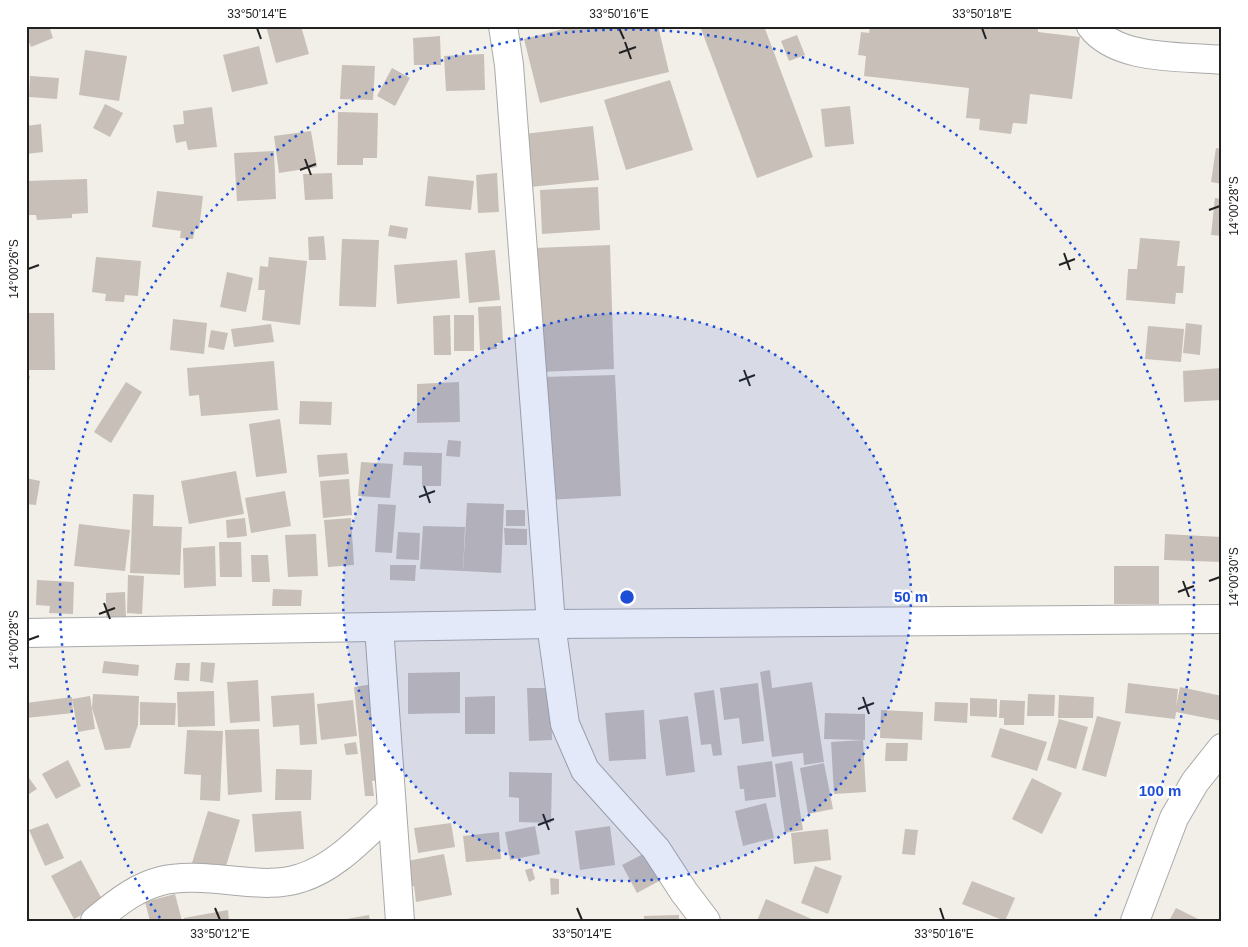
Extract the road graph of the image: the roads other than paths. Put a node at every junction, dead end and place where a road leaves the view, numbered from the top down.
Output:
1 (503, 26) edge
2 (1091, 26) edge
3 (1222, 60) edge
4 (1222, 619) edge
5 (551, 624) junction
6 (379, 627) junction
7 (26, 633) edge
8 (1222, 748) edge
9 (392, 810) junction
10 (94, 921) edge
11 (400, 921) edge
12 (706, 921) edge
13 (1135, 921) edge

1 - 5 street
2 - 3 street
4 - 5 street
5 - 6 street
5 - 12 street
6 - 7 street
6 - 9 street
8 - 13 street
9 - 10 street
9 - 11 street

